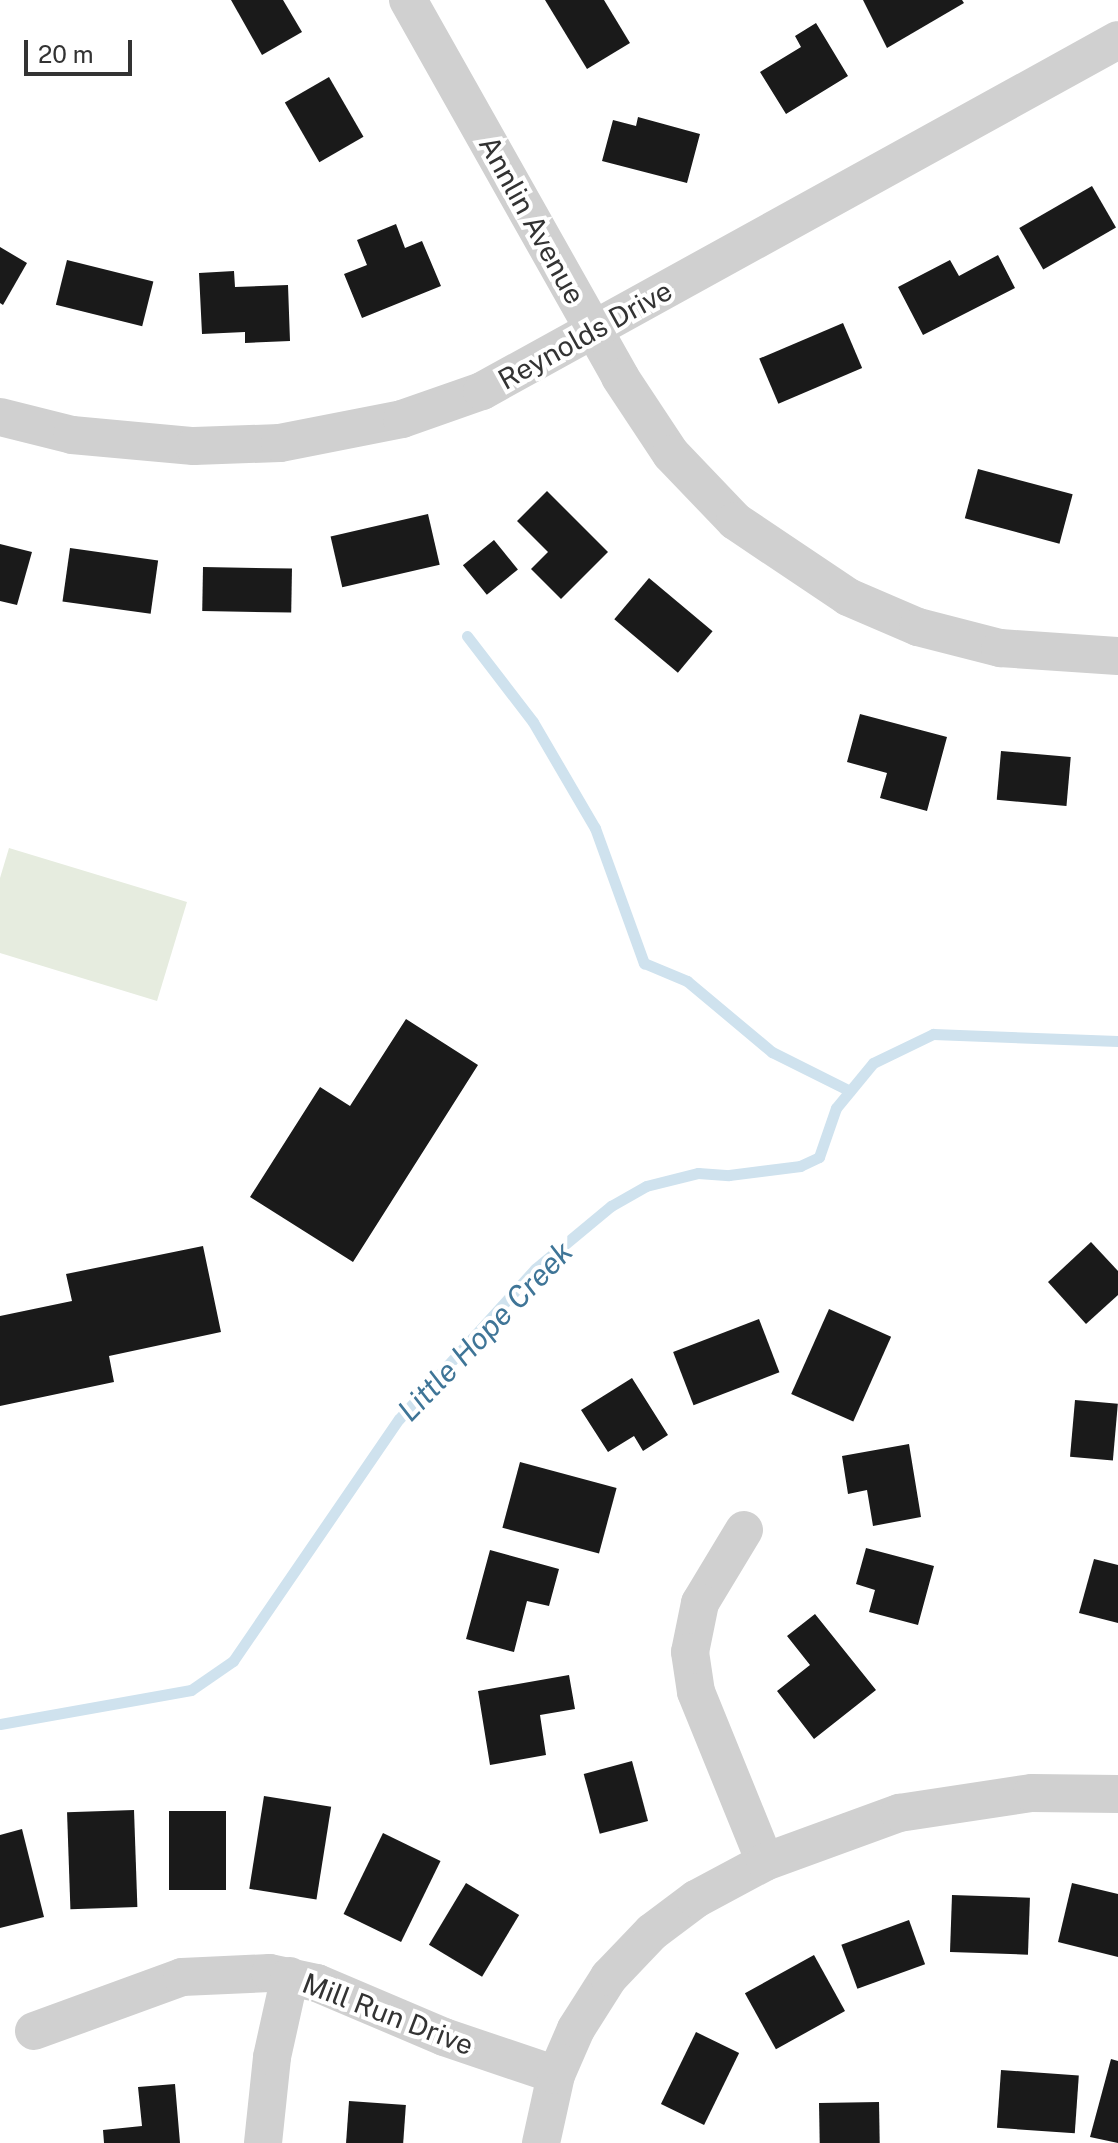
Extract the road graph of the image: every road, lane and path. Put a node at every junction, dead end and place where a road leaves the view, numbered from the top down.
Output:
1 (408, 0) edge
2 (1118, 40) edge
3 (594, 330) junction
4 (0, 417) edge
5 (1118, 656) edge
6 (744, 1530) dead end
7 (1118, 1794) edge
8 (765, 1862) junction
9 (290, 1976) junction
10 (34, 2031) dead end
11 (556, 2075) junction
12 (263, 2143) edge
13 (541, 2143) edge

1 - 3 street, Annlin Avenue
2 - 3 street, Reynolds Drive
3 - 4 street, Reynolds Drive
3 - 5 street, Annlin Avenue
6 - 8 street
7 - 8 street
8 - 11 street
9 - 10 street, Mill Run Drive
9 - 11 street, Mill Run Drive
9 - 12 street
11 - 13 street

